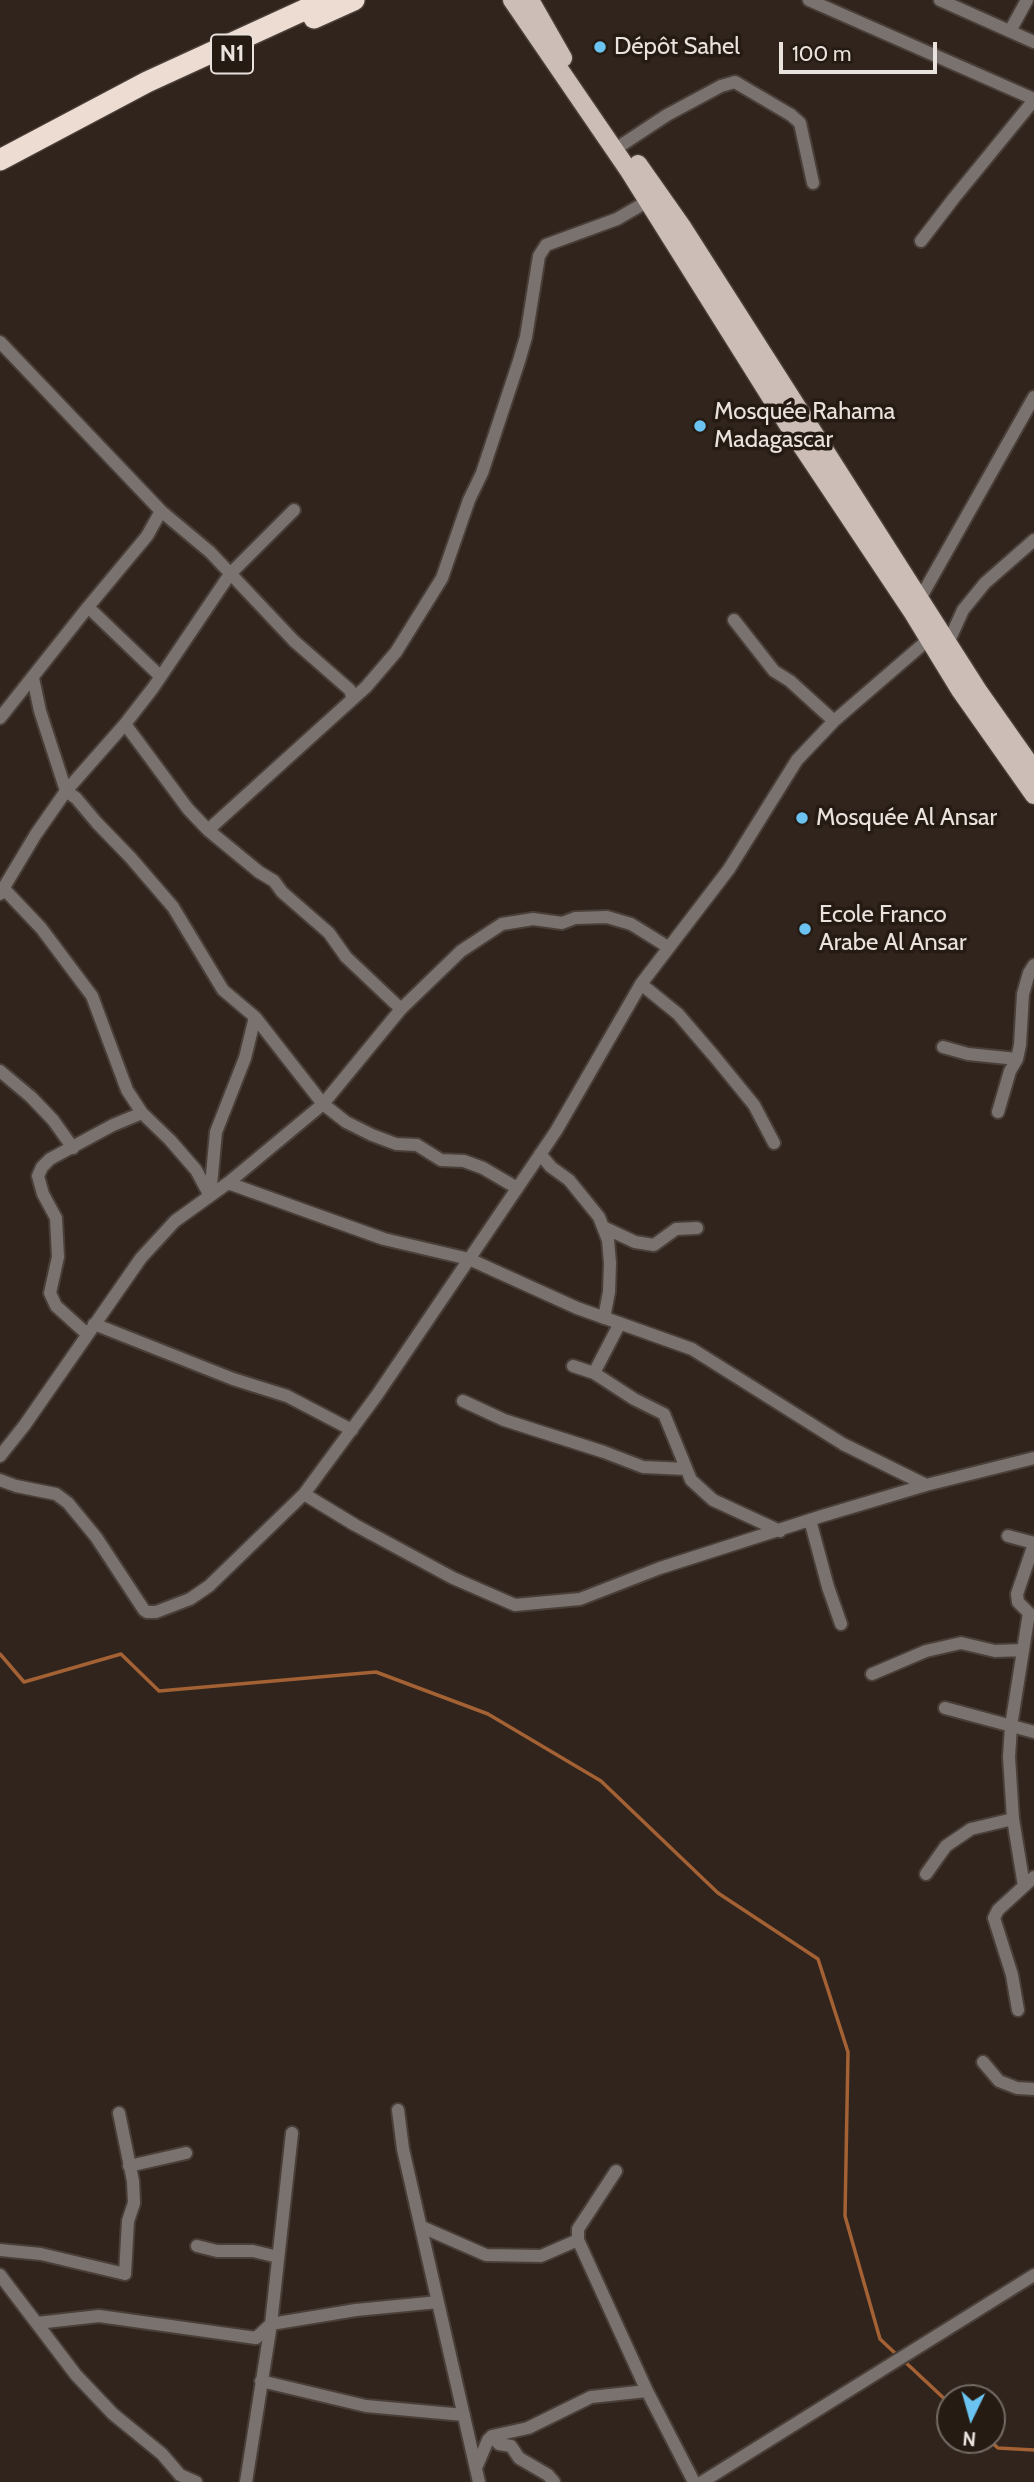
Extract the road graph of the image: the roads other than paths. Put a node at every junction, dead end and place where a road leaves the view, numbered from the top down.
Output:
1 (326, 0) edge
2 (354, 0) edge
3 (512, 0) edge
4 (530, 0) edge
5 (809, 0) edge
6 (940, 0) edge
7 (1027, 0) edge
8 (1010, 31) junction
9 (1034, 42) edge
10 (1034, 100) edge
11 (108, 102) junction
12 (623, 144) junction
13 (0, 160) edge
14 (813, 183) dead end
15 (648, 201) junction
16 (921, 241) dead end
17 (0, 342) edge
18 (1034, 397) edge
19 (294, 510) dead end
20 (161, 511) junction
21 (1034, 540) edge
22 (230, 574) junction
23 (917, 605) junction
24 (88, 607) junction
25 (734, 620) dead end
26 (929, 639) junction
27 (948, 643) junction
28 (160, 676) junction
29 (33, 678) junction
30 (353, 699) junction
31 (0, 718) edge
32 (834, 721) junction
33 (125, 724) junction
34 (1034, 770) edge
35 (66, 791) junction
36 (1034, 795) edge
37 (208, 830) junction
38 (2, 891) edge
39 (668, 947) junction
40 (1034, 965) edge
41 (641, 984) junction
42 (401, 1009) junction
43 (255, 1017) junction
44 (943, 1047) dead end
45 (1017, 1059) junction
46 (0, 1071) edge
47 (323, 1104) junction
48 (998, 1112) dead end
49 (142, 1113) junction
50 (774, 1143) dead end
51 (73, 1148) junction
52 (540, 1154) junction
53 (228, 1183) junction
54 (517, 1188) junction
55 (210, 1196) junction
56 (603, 1227) junction
57 (697, 1228) dead end
58 (470, 1259) junction
59 (604, 1318) junction
60 (620, 1323) junction
61 (91, 1329) junction
62 (573, 1366) dead end
63 (594, 1373) junction
64 (463, 1401) dead end
65 (352, 1430) junction
66 (0, 1456) edge
67 (1034, 1458) edge
68 (687, 1469) junction
69 (0, 1480) edge
70 (926, 1485) junction
71 (304, 1494) junction
72 (810, 1520) junction
73 (780, 1531) junction
74 (1008, 1536) dead end
75 (1034, 1543) edge
76 (841, 1624) dead end
77 (1023, 1650) junction
78 (872, 1674) dead end
79 (946, 1708) dead end
80 (1011, 1726) junction
81 (1034, 1732) edge
82 (1013, 1819) junction
83 (926, 1874) dead end
84 (1029, 1882) edge
85 (1018, 2010) dead end
86 (983, 2062) dead end
87 (1034, 2089) edge
88 (398, 2110) dead end
89 (119, 2113) dead end
90 (292, 2133) dead end
91 (186, 2153) dead end
92 (129, 2166) junction
93 (616, 2171) dead end
94 (422, 2227) junction
95 (578, 2241) junction
96 (197, 2246) dead end
97 (0, 2249) edge
98 (278, 2256) junction
99 (0, 2275) edge
100 (1034, 2275) edge
101 (438, 2302) junction
102 (37, 2323) junction
103 (271, 2324) junction
104 (261, 2381) junction
105 (647, 2391) junction
106 (464, 2415) junction
107 (492, 2436) junction
108 (475, 2468) junction
109 (196, 2482) edge
110 (246, 2482) edge
111 (479, 2482) edge
112 (554, 2482) edge
113 (694, 2482) edge
114 (702, 2482) edge

1 - 11 highway, N1
2 - 11 highway, N1
3 - 15 main road
4 - 12 main road
5 - 10 street
6 - 8 street
7 - 8 street
8 - 9 street
10 - 16 street
11 - 13 highway, N1
12 - 14 street
12 - 23 main road
15 - 23 main road
15 - 30 street
17 - 20 street
18 - 23 street
19 - 22 street
20 - 22 street
20 - 24 street
21 - 27 street
22 - 28 street
22 - 30 street
23 - 26 main road
23 - 27 main road
24 - 28 street
24 - 29 street
25 - 32 street
26 - 32 street
26 - 36 main road
27 - 34 main road
28 - 33 street
29 - 31 street
29 - 35 street
30 - 37 street
32 - 39 street
33 - 35 street
33 - 37 street
35 - 38 street
35 - 43 street
37 - 42 street
38 - 49 street
39 - 41 street
39 - 42 street
40 - 45 street
41 - 50 street
41 - 52 street
42 - 47 street
43 - 47 street
43 - 55 street
44 - 45 street
45 - 48 street
46 - 51 street
47 - 53 street
47 - 54 street
49 - 51 street
49 - 55 street
51 - 61 street
52 - 54 street
52 - 56 street
53 - 55 street
53 - 58 street
54 - 58 street
55 - 61 street
56 - 57 street
56 - 59 street
58 - 59 street
58 - 65 street
59 - 60 street
60 - 63 street
60 - 70 street
61 - 65 street
61 - 66 street
62 - 63 street
63 - 68 street
64 - 68 street
65 - 71 street
67 - 70 street
68 - 73 street
69 - 71 street
70 - 72 street
71 - 73 street
72 - 73 street
72 - 76 street
74 - 75 street
75 - 77 street
77 - 78 street
77 - 80 street
79 - 80 street
80 - 81 street
80 - 82 street
82 - 83 street
82 - 84 street
84 - 85 street
86 - 87 street
88 - 94 street
89 - 92 street
90 - 98 street
91 - 92 street
92 - 97 street
93 - 95 street
94 - 95 street
94 - 101 street
95 - 105 street
96 - 98 street
98 - 103 street
99 - 102 street
100 - 114 street
101 - 103 street
101 - 106 street
102 - 103 street
102 - 109 street
103 - 104 street
104 - 106 street
104 - 110 street
105 - 107 street
105 - 113 street
106 - 108 street
107 - 108 street
107 - 112 street
108 - 111 street

